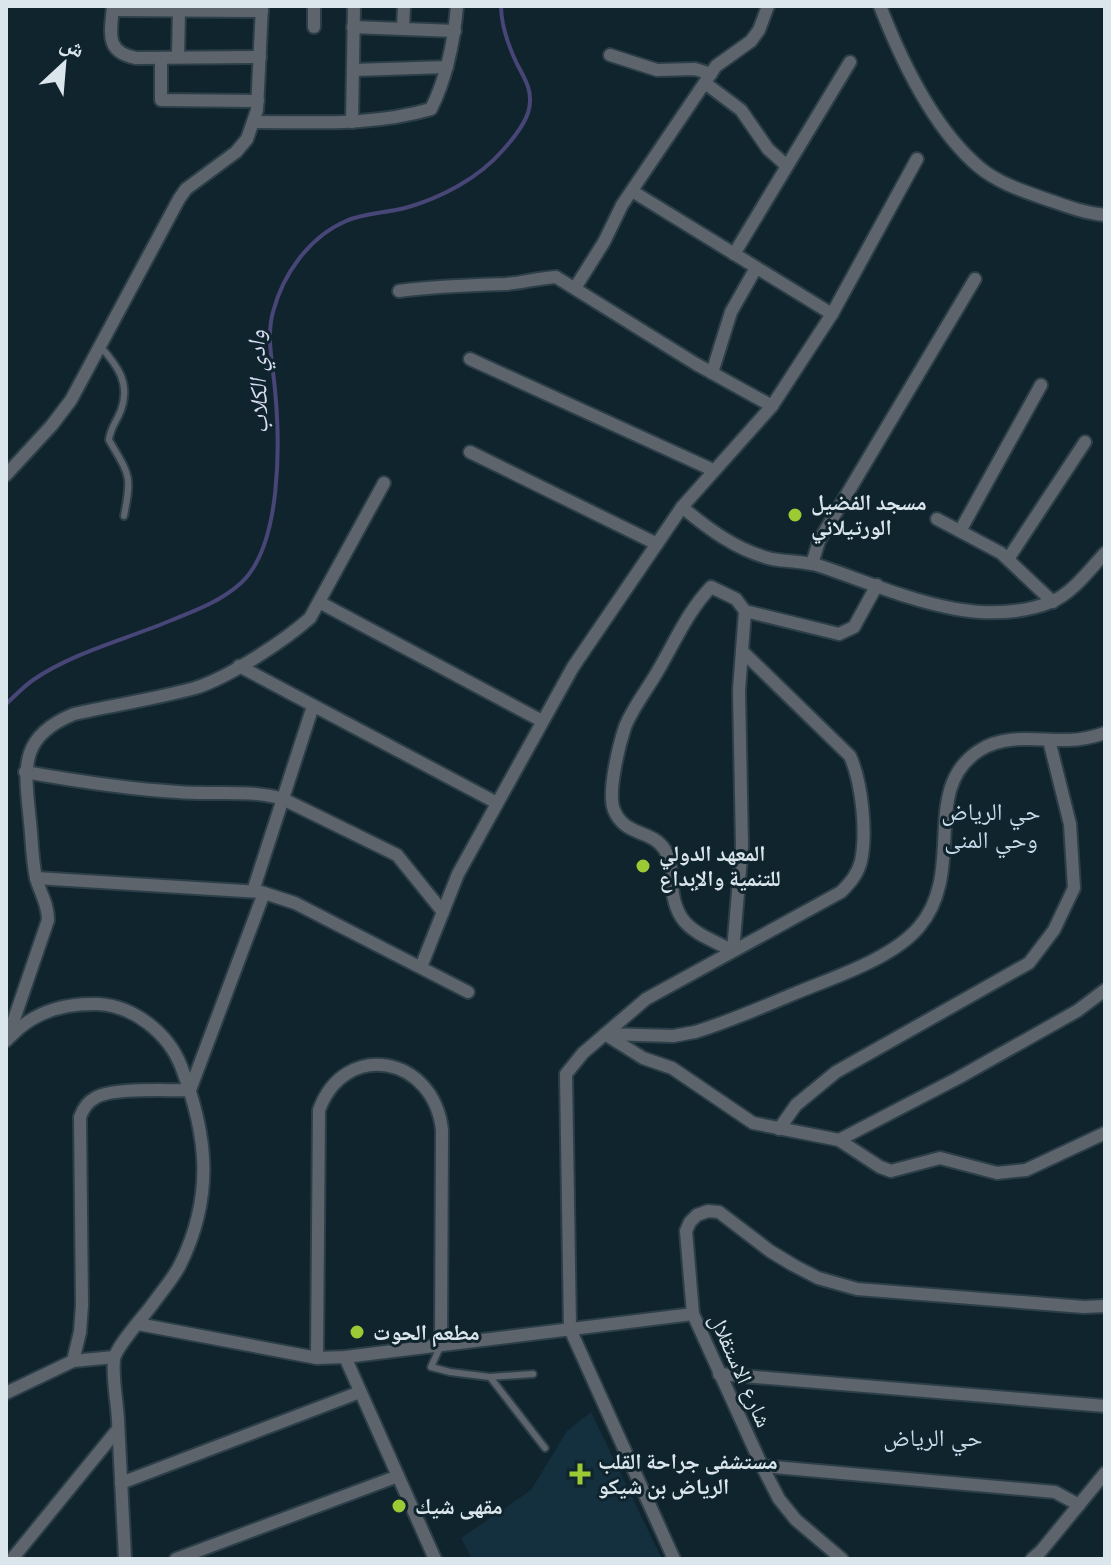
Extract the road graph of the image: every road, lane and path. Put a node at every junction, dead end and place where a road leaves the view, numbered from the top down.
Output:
1 (314, 6) edge
2 (354, 6) edge
3 (404, 6) edge
4 (457, 6) edge
5 (768, 6) edge
6 (880, 6) edge
7 (113, 8) edge
8 (262, 9) edge
9 (179, 10) junction
10 (314, 27) dead end
11 (353, 27) junction
12 (403, 27) junction
13 (455, 31) junction
14 (610, 55) dead end
15 (178, 57) junction
16 (260, 57) junction
17 (161, 58) junction
18 (850, 62) dead end
19 (447, 67) junction
20 (354, 70) junction
21 (708, 78) junction
22 (258, 101) junction
23 (255, 122) junction
24 (352, 122) junction
25 (917, 159) dead end
26 (787, 166) junction
27 (632, 191) junction
28 (1105, 215) edge
29 (734, 254) junction
30 (756, 268) junction
31 (975, 279) dead end
32 (575, 288) junction
33 (399, 291) dead end
34 (832, 314) junction
35 (100, 346) junction
36 (470, 359) dead end
37 (712, 373) junction
38 (1041, 385) dead end
39 (772, 406) junction
40 (1085, 442) dead end
41 (470, 452) dead end
42 (713, 470) junction
43 (6, 475) edge
44 (384, 483) dead end
45 (682, 507) junction
46 (124, 516) dead end
47 (937, 519) dead end
48 (960, 531) junction
49 (657, 544) junction
50 (1105, 553) edge
51 (1008, 559) junction
52 (812, 564) junction
53 (877, 585) junction
54 (319, 602) junction
55 (1053, 602) junction
56 (745, 611) junction
57 (744, 653) junction
58 (239, 666) junction
59 (313, 706) junction
60 (542, 721) junction
61 (1105, 733) edge
62 (1049, 740) junction
63 (25, 772) junction
64 (283, 799) junction
65 (497, 803) junction
66 (36, 878) junction
67 (258, 892) junction
68 (443, 912) junction
69 (733, 951) junction
70 (421, 967) junction
71 (1105, 990) edge
72 (468, 992) dead end
73 (605, 1034) junction
74 (7, 1041) edge
75 (190, 1090) junction
76 (779, 1129) junction
77 (1105, 1133) edge
78 (839, 1140) junction
79 (1105, 1306) edge
80 (693, 1314) junction
81 (138, 1324) junction
82 (570, 1329) junction
83 (441, 1345) junction
84 (114, 1357) junction
85 (345, 1357) junction
86 (317, 1358) junction
87 (73, 1361) junction
88 (533, 1374) dead end
89 (719, 1374) junction
90 (490, 1377) junction
91 (360, 1392) junction
92 (6, 1393) edge
93 (1105, 1406) edge
94 (118, 1429) junction
95 (545, 1448) dead end
96 (762, 1466) junction
97 (1105, 1473) edge
98 (398, 1476) junction
99 (121, 1483) junction
100 (1079, 1505) junction
101 (431, 1558) edge
102 (12, 1559) edge
103 (125, 1559) edge
104 (176, 1559) edge
105 (674, 1559) edge
106 (842, 1559) edge
107 (1032, 1559) edge

1 - 10 street
2 - 11 street
3 - 12 street
4 - 13 street
5 - 21 street
6 - 28 street
7 - 9 street
7 - 17 street
8 - 9 street
8 - 16 street
9 - 15 street
11 - 12 street
11 - 20 street
12 - 13 street
13 - 19 street
14 - 21 street
15 - 16 street
15 - 17 street
16 - 22 street
17 - 22 street
18 - 26 street
19 - 20 street
19 - 24 street
20 - 24 street
21 - 26 street
21 - 27 street
22 - 23 street
23 - 24 street
23 - 35 street
25 - 34 street
26 - 29 street
27 - 29 street
27 - 32 street
29 - 30 street
30 - 34 street
30 - 37 street
31 - 52 street
32 - 33 street
32 - 37 street
34 - 39 street
35 - 43 street
35 - 46 lane
36 - 42 street
37 - 39 street
38 - 48 street
39 - 42 street
40 - 51 street
41 - 49 street
42 - 45 street
44 - 54 street
45 - 49 street
45 - 52 street
47 - 48 street
48 - 51 street
49 - 60 street
50 - 55 street
51 - 55 street
52 - 53 street
53 - 55 street
53 - 56 street
54 - 58 street
54 - 60 street
56 - 57 street
56 - 69 street
57 - 69 street
57 - 69 street
58 - 59 street
58 - 63 street
59 - 64 street
59 - 65 street
60 - 65 street
61 - 62 street
62 - 73 street
62 - 76 street
63 - 64 street
63 - 66 street
64 - 67 street
64 - 68 street
65 - 68 street
66 - 67 street
66 - 74 street
67 - 70 street
67 - 75 street
68 - 70 street
69 - 73 street
70 - 72 street
71 - 78 street
73 - 76 street
73 - 82 street
74 - 75 street
75 - 81 street
75 - 87 street
76 - 78 street
77 - 78 street
79 - 80 street, شارع الاستقلال
80 - 82 street
80 - 89 street, شارع الاستقلال
81 - 84 street
81 - 86 street
82 - 83 street
82 - 105 street
83 - 85 street
83 - 86 street
83 - 90 lane
84 - 87 street
84 - 94 street
85 - 86 street
85 - 91 street
87 - 92 street
88 - 90 lane
89 - 93 street
89 - 96 street, شارع الاستقلال
90 - 95 lane
91 - 98 street
91 - 99 street
94 - 99 street
94 - 102 street
96 - 100 street
96 - 106 street, شارع الاستقلال
97 - 100 street
98 - 101 street
98 - 104 street
99 - 103 street
100 - 107 street

